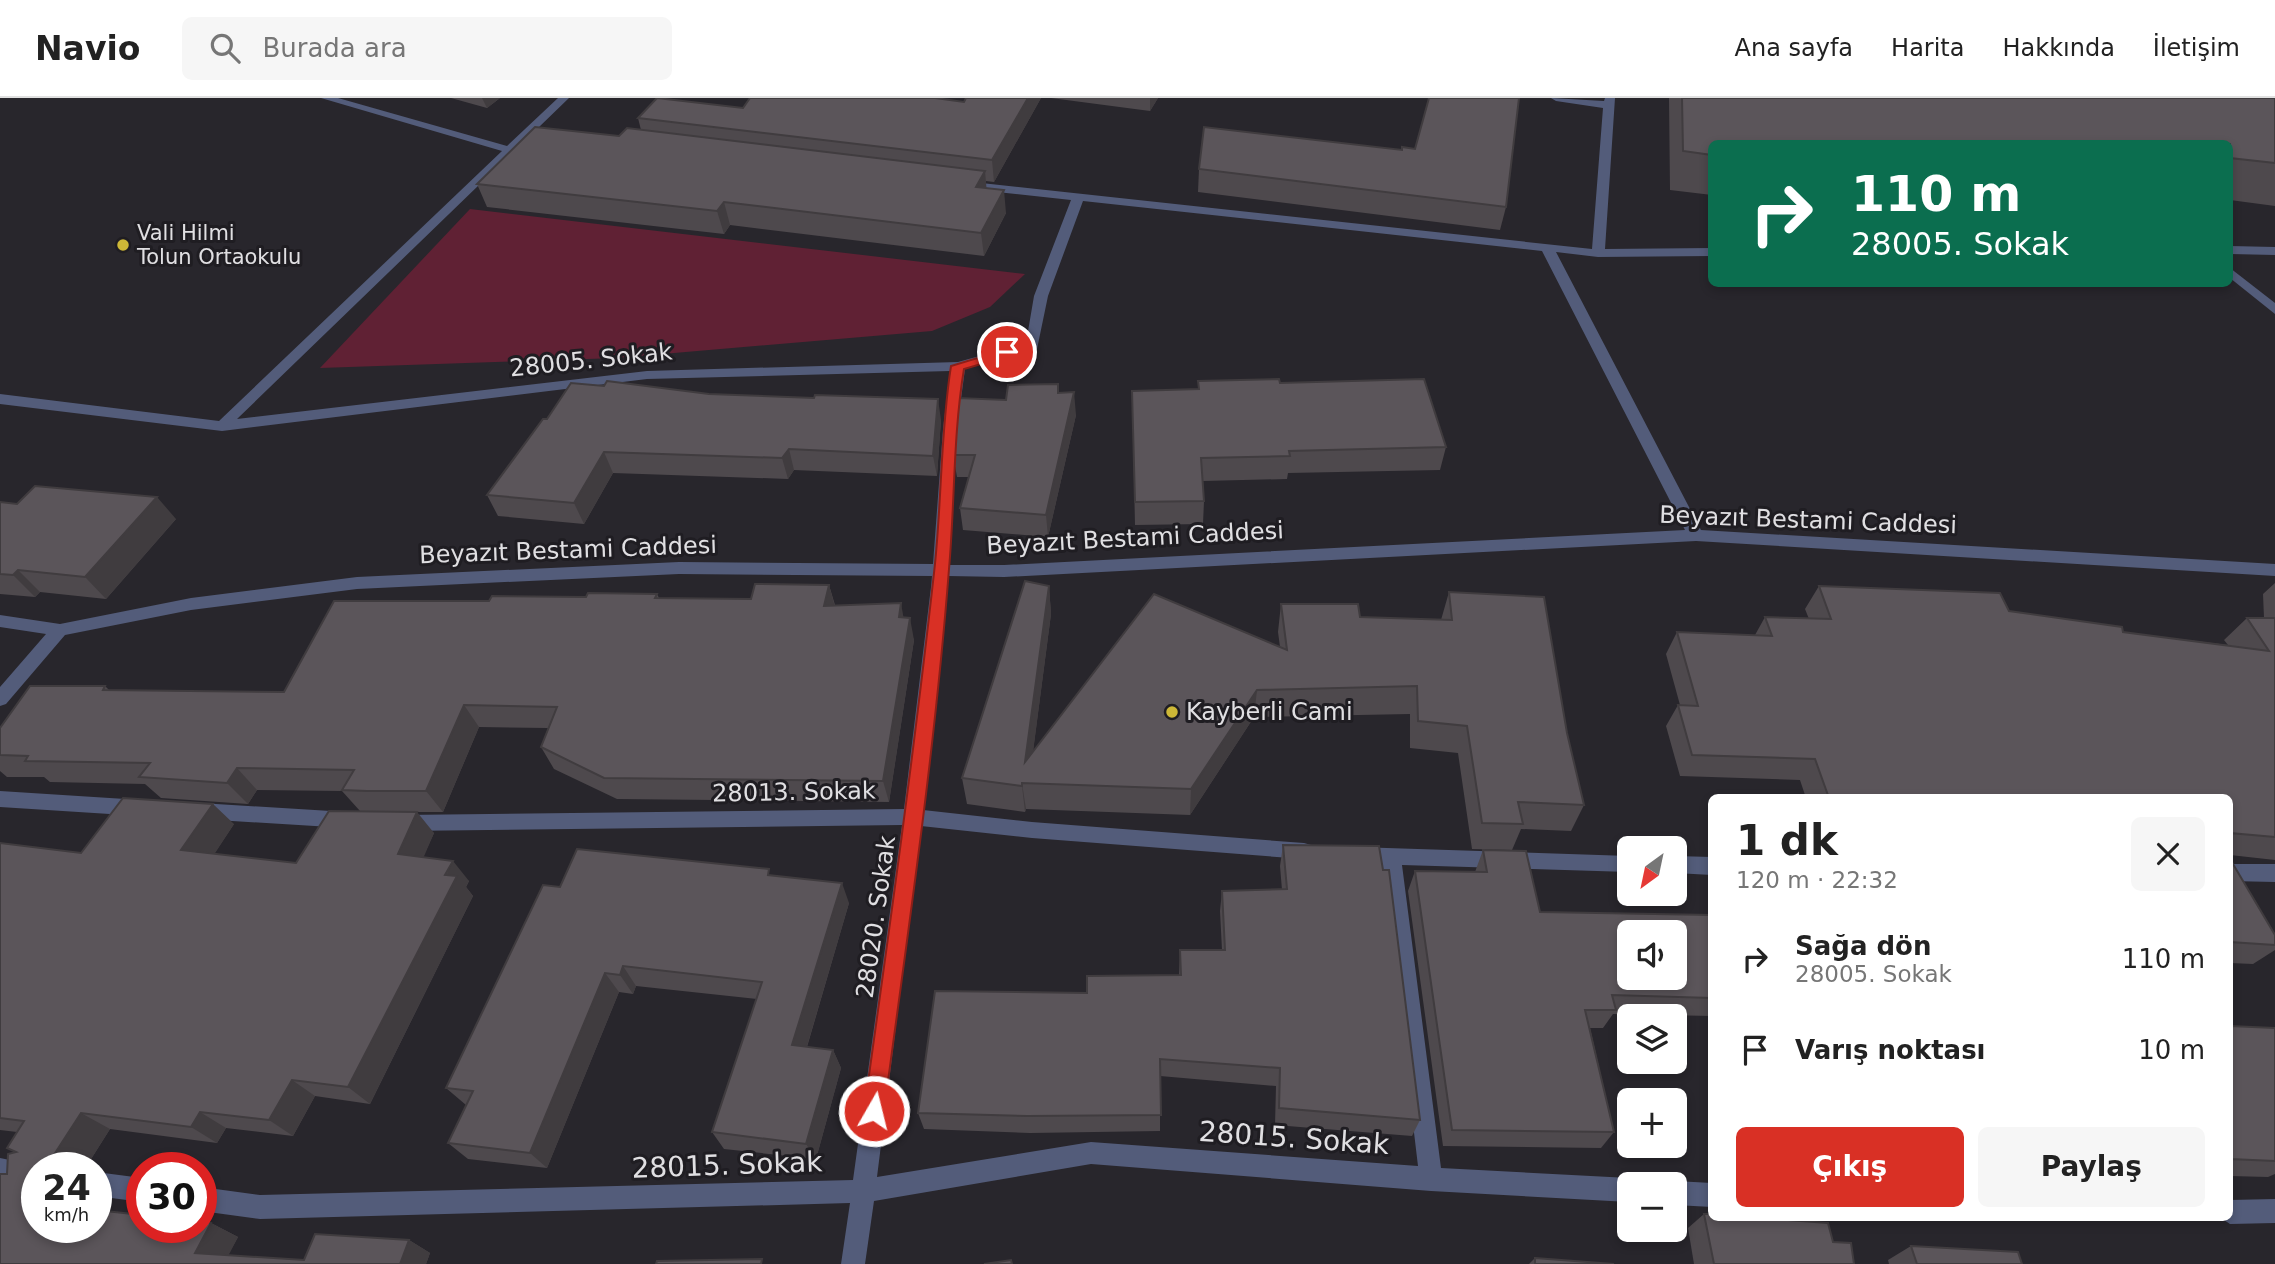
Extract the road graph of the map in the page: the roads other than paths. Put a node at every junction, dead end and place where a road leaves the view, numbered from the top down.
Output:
1 (326, 98) edge
2 (564, 98) edge
3 (1556, 98) edge
4 (1610, 101) edge
5 (509, 149) junction
6 (954, 184) edge
7 (1078, 199) junction
8 (1547, 248) junction
9 (2233, 250) edge
10 (2275, 251) edge
11 (1708, 252) edge
12 (1598, 253) junction
13 (2233, 275) edge
14 (2275, 310) edge
15 (958, 366) junction
16 (0, 399) edge
17 (222, 425) junction
18 (1696, 536) junction
19 (942, 569) junction
20 (2275, 570) edge
21 (0, 621) edge
22 (60, 630) junction
23 (0, 699) edge
24 (0, 799) edge
25 (914, 817) junction
26 (1391, 857) junction
27 (1617, 864) edge
28 (1687, 865) edge
29 (1708, 866) edge
30 (2233, 873) edge
31 (2275, 873) edge
32 (0, 1170) edge
33 (21, 1173) edge
34 (1431, 1179) junction
35 (1617, 1189) edge
36 (863, 1191) junction
37 (1687, 1193) edge
38 (1708, 1195) edge
39 (217, 1201) edge
40 (2275, 1211) edge
41 (2233, 1212) edge
42 (853, 1264) edge

1 - 5 street
2 - 5 street
3 - 4 street
4 - 12 street
5 - 17 street
6 - 7 street
7 - 8 street
7 - 15 street, 28005. Sokak
8 - 12 street
8 - 18 street
9 - 10 street
11 - 12 street
13 - 14 street
15 - 17 street, 28005. Sokak
15 - 19 street, 28020. Sokak
16 - 17 street, 28005. Sokak
18 - 19 street, Beyazıt Bestami Caddesi
18 - 20 street, Beyazıt Bestami Caddesi
19 - 22 street, Beyazıt Bestami Caddesi
19 - 25 street, 28020. Sokak
21 - 22 street, Beyazıt Bestami Caddesi
22 - 23 street
24 - 25 street, 28013. Sokak
25 - 26 street, 28013. Sokak
25 - 36 street, 28020. Sokak
26 - 27 street, 28013. Sokak
26 - 34 street
28 - 29 street
30 - 31 street
32 - 33 street
34 - 35 street, 28015. Sokak
34 - 36 street, 28015. Sokak
36 - 39 street, 28015. Sokak
36 - 42 street, 28020. Sokak
37 - 38 street
40 - 41 street

